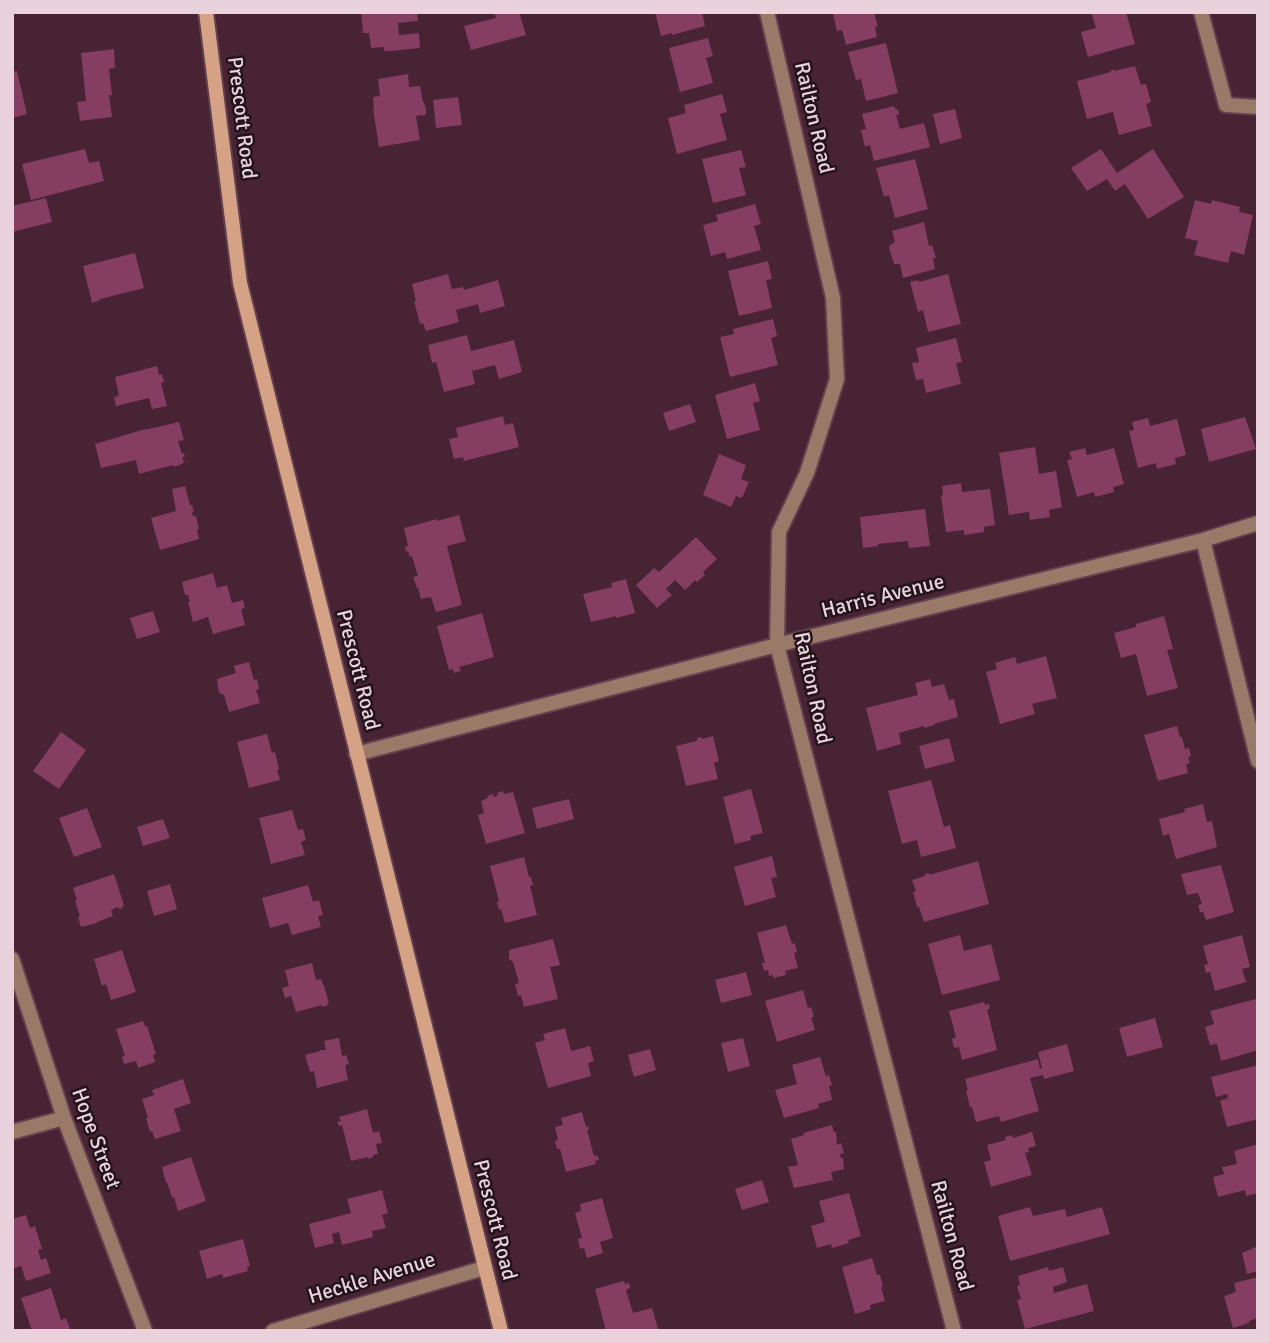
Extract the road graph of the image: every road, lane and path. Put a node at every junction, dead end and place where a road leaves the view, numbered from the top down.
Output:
1 (206, 12) edge
2 (767, 12) edge
3 (1200, 12) edge
4 (1258, 107) edge
5 (1258, 523) edge
6 (1203, 540) junction
7 (777, 645) junction
8 (356, 754) junction
9 (1258, 761) edge
10 (12, 959) edge
11 (64, 1118) junction
12 (12, 1132) edge
13 (484, 1268) junction
14 (145, 1331) edge
15 (273, 1331) edge
16 (501, 1331) edge
17 (954, 1331) edge

1 - 8 main road, Prescott Road
2 - 7 street, Railton Road
3 - 4 street
5 - 6 street, Harris Avenue
6 - 7 street, Harris Avenue
6 - 9 street
7 - 8 street, Harris Avenue
7 - 17 street, Railton Road
8 - 13 main road, Prescott Road
10 - 11 street, Hope Street
11 - 12 street
11 - 14 street, Hope Street
13 - 15 street, Heckle Avenue
13 - 16 main road, Prescott Road

